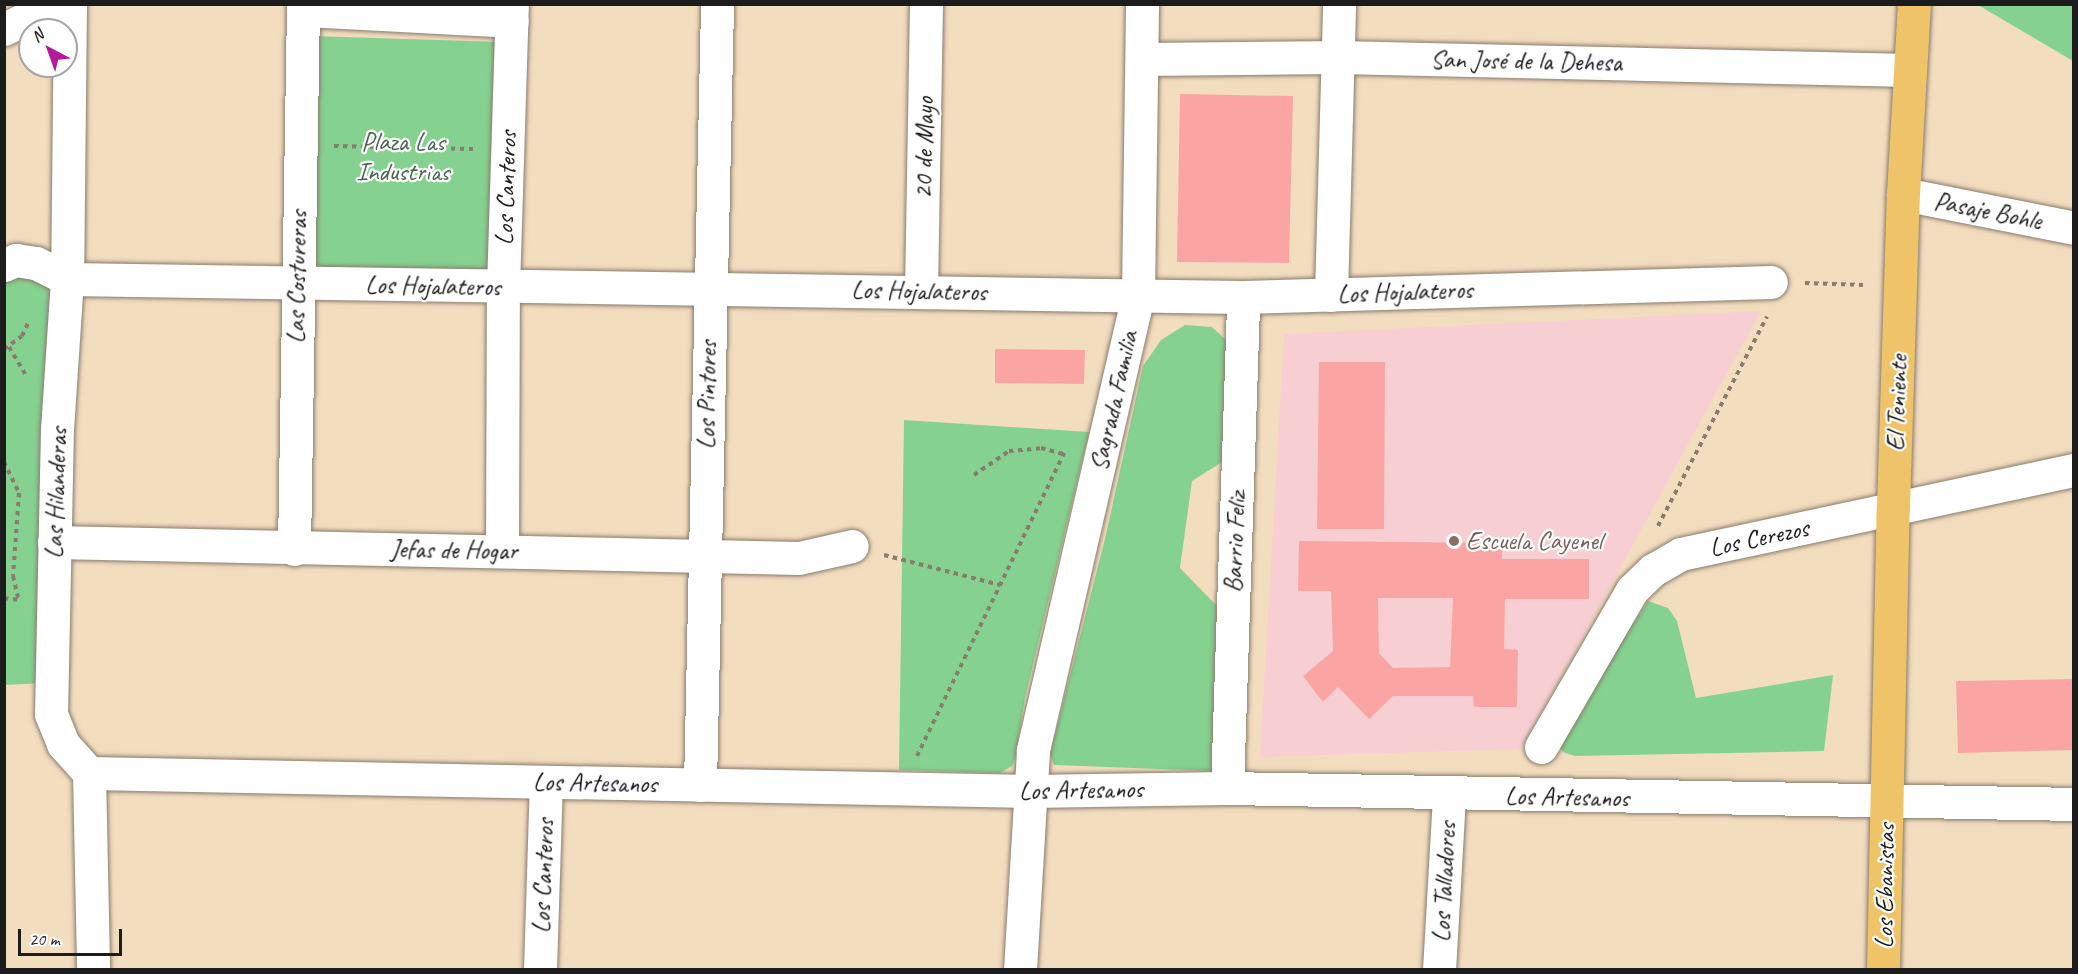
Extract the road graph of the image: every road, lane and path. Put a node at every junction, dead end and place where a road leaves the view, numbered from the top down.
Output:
1 (56, 4) edge
2 (70, 4) edge
3 (717, 4) edge
4 (926, 4) edge
5 (1142, 4) edge
6 (1339, 4) edge
7 (1914, 4) edge
8 (303, 7) edge
9 (512, 13) edge
10 (4, 29) edge
11 (1338, 57) junction
12 (1142, 59) junction
13 (1910, 70) junction
14 (299, 145) junction
15 (507, 150) junction
16 (1903, 194) junction
17 (2073, 228) edge
18 (4, 265) edge
19 (67, 279) junction
20 (1778, 282) junction
21 (297, 285) junction
22 (1863, 285) dead end
23 (504, 287) junction
24 (710, 289) junction
25 (921, 291) junction
26 (1138, 294) junction
27 (1331, 294) junction
28 (1243, 297) junction
29 (1068, 445) dead end
30 (1064, 454) junction
31 (4, 462) edge
32 (2073, 470) edge
33 (974, 475) dead end
34 (1893, 508) junction
35 (54, 542) junction
36 (852, 546) joint
37 (294, 549) junction
38 (502, 551) junction
39 (704, 554) junction
40 (1653, 570) junction
41 (1000, 585) junction
42 (19, 600) dead end
43 (1541, 747) dead end
44 (89, 773) junction
45 (546, 782) junction
46 (700, 785) junction
47 (1227, 788) junction
48 (901, 789) junction
49 (1031, 791) junction
50 (1449, 795) junction
51 (1887, 802) junction
52 (2073, 804) edge
53 (93, 969) edge
54 (540, 969) edge
55 (1020, 969) edge
56 (1439, 969) edge
57 (1883, 969) edge

1 - 10 street
2 - 19 street, Las Hilanderas
3 - 24 street, Los Pintores
4 - 25 street, 20 de Mayo
5 - 12 street, Sagrada Familia
6 - 11 street
7 - 13 main road, El Teniente
8 - 9 street
8 - 14 street, Las Costureras
9 - 15 street, Los Canteros
11 - 12 street, San José de la Dehesa
11 - 13 street, San José de la Dehesa
11 - 27 street
12 - 26 street, Sagrada Familia
13 - 16 main road, El Teniente
14 - 15 path
14 - 21 street, Las Costureras
15 - 23 street, Los Canteros
16 - 17 street, Pasaje Bohle
16 - 34 main road, El Teniente
18 - 19 street
19 - 21 street, Los Hojalateros
19 - 35 street, Las Hilanderas
20 - 22 path
20 - 27 street, Los Hojalateros
20 - 40 path
21 - 23 street, Los Hojalateros
21 - 37 street, Las Costureras
23 - 24 street, Los Hojalateros
23 - 38 street, Los Canteros
24 - 25 street, Los Hojalateros
24 - 39 street, Los Pintores
25 - 26 street, Los Hojalateros
26 - 28 street, Los Hojalateros
26 - 49 street, Sagrada Familia
27 - 28 street, Los Hojalateros
28 - 47 street, Barrio Feliz
29 - 30 path
30 - 33 path
30 - 41 path
31 - 42 path
32 - 34 street, Los Cerezos
34 - 40 street, Los Cerezos
34 - 51 main road, El Teniente
35 - 37 street, Jefas de Hogar
35 - 44 street, Las Hilanderas
36 - 39 street, Jefas de Hogar
36 - 41 path
37 - 38 street, Jefas de Hogar
38 - 39 street, Jefas de Hogar
39 - 46 street, Los Pintores
40 - 43 street, Los Cerezos
41 - 48 path
44 - 45 street, Los Artesanos
44 - 53 street
45 - 46 street, Los Artesanos
45 - 54 street, Los Canteros
46 - 48 street, Los Artesanos
47 - 49 street, Los Artesanos
47 - 50 street, Los Artesanos
48 - 49 street, Los Artesanos
49 - 55 street, Sagrada Familia
50 - 51 street, Los Artesanos
50 - 56 street, Los Talladores
51 - 52 street, Los Artesanos
51 - 57 main road, Los Ebanistas

